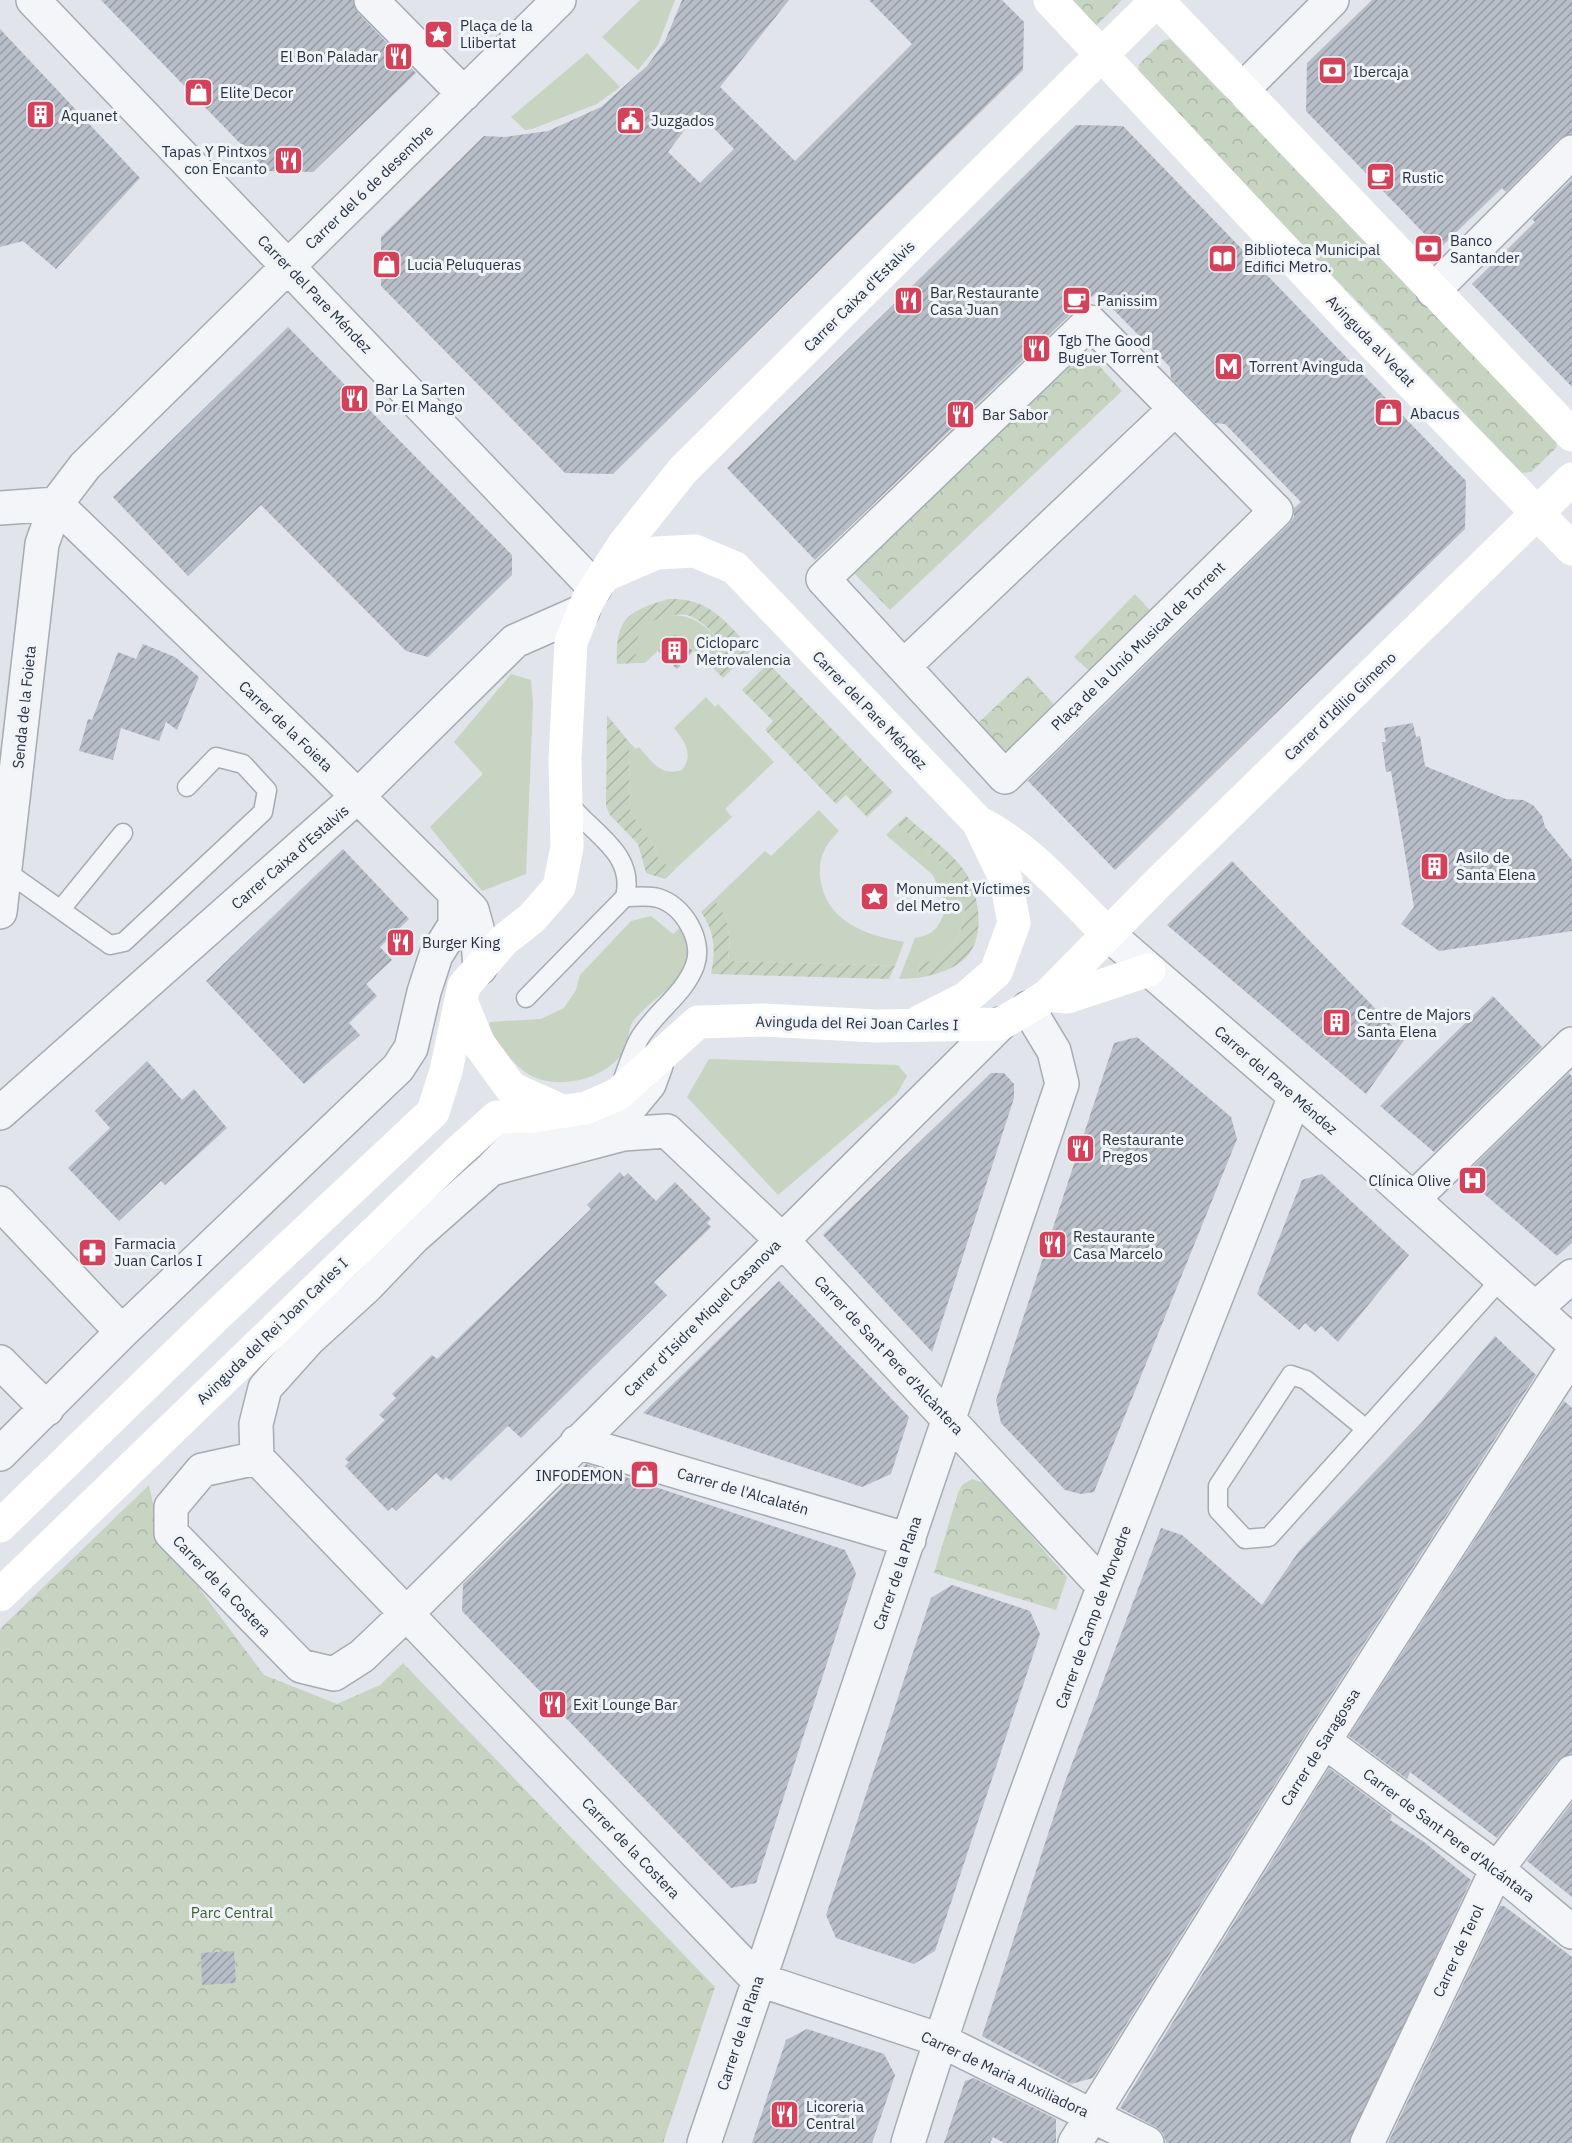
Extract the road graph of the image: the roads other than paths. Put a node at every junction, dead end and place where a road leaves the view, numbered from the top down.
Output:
1 (33, 0) edge
2 (371, 0) edge
3 (560, 0) edge
4 (1050, 0) edge
5 (1157, 0) edge
6 (1332, 0) edge
7 (1103, 53) junction
8 (1243, 89) junction
9 (464, 94) junction
10 (1572, 152) edge
11 (289, 265) junction
12 (1433, 291) junction
13 (1175, 409) junction
14 (1572, 435) edge
15 (1572, 479) edge
16 (56, 504) junction
17 (0, 508) edge
18 (1538, 513) junction
19 (1572, 549) edge
20 (594, 592) junction
21 (903, 666) junction
22 (187, 787) dead end
23 (358, 796) junction
24 (566, 798) junction
25 (978, 822) junction
26 (123, 832) dead end
27 (6, 871) junction
28 (455, 894) junction
29 (626, 897) junction
30 (61, 909) junction
31 (0, 912) edge
32 (1107, 933) junction
33 (480, 968) junction
34 (1149, 970) junction
35 (526, 998) dead end
36 (1025, 1009) junction
37 (459, 1010) junction
38 (910, 1026) junction
39 (1572, 1044) edge
40 (411, 1047) junction
41 (658, 1058) junction
42 (618, 1094) junction
43 (1295, 1096) junction
44 (565, 1112) junction
45 (0, 1113) edge
46 (667, 1131) joint
47 (491, 1169) junction
48 (1413, 1198) junction
49 (0, 1203) edge
50 (782, 1240) junction
51 (1572, 1276) edge
52 (1502, 1278) junction
53 (1536, 1308) junction
54 (122, 1332) junction
55 (1572, 1342) edge
56 (1572, 1354) edge
57 (0, 1362) edge
58 (47, 1409) junction
59 (949, 1420) junction
60 (1366, 1429) junction
61 (577, 1442) junction
62 (0, 1454) edge
63 (257, 1458) junction
64 (0, 1526) edge
65 (909, 1540) junction
66 (1103, 1586) junction
67 (0, 1595) edge
68 (406, 1614) junction
69 (1324, 1741) junction
70 (1572, 1772) edge
71 (1497, 1869) junction
72 (1572, 1932) edge
73 (757, 1979) junction
74 (940, 2040) junction
75 (1093, 2114) junction
76 (704, 2143) edge
77 (908, 2143) edge
78 (1075, 2143) edge
79 (1147, 2143) edge
80 (1367, 2143) edge

1 - 11 street, Carrer del Pare Méndez
2 - 9 street
3 - 9 street, Carrer del 6 de desembre
4 - 7 street, Avinguda al Vedat
5 - 7 street, Carrer Caixa d'Estalvis
5 - 8 street
6 - 8 street
7 - 18 street, Avinguda al Vedat
7 - 20 street, Carrer Caixa d'Estalvis
8 - 12 street
9 - 11 street, Carrer del 6 de desembre
10 - 12 street
11 - 16 street, Carrer del 6 de desembre
11 - 20 street, Carrer del Pare Méndez
12 - 14 street
13 - 21 street
13 - 21 street, Plaça de la Unió Musical de Torrent
13 - 21 street, Plaça de la Unió Musical de Torrent
15 - 18 street, Carrer d'Idilio Gimeno
16 - 17 street
16 - 23 street, Carrer de la Foieta
16 - 27 street, Senda de la Foieta
18 - 19 street, Avinguda al Vedat
18 - 32 street, Carrer d'Idilio Gimeno
20 - 23 street, Carrer Caixa d'Estalvis
20 - 24 street, Carrer Caixa d'Estalvis
20 - 25 street, Carrer del Pare Méndez
22 - 30 lane
23 - 28 street, Carrer de la Foieta
23 - 45 street, Carrer Caixa d'Estalvis
24 - 29 lane
24 - 33 street, Carrer Caixa d'Estalvis
25 - 32 street, Carrer del Pare Méndez
25 - 38 street, Carrer del Pare Méndez
26 - 30 lane
27 - 30 lane
27 - 31 street, Senda de la Foieta
28 - 33 street, Carrer de la Foieta
28 - 40 street
29 - 35 lane
29 - 42 lane
32 - 34 street, Carrer del Pare Méndez
32 - 36 street
33 - 37 street, Carrer Caixa d'Estalvis
34 - 36 street, Avinguda del Rei Joan Carles I
34 - 43 street, Carrer del Pare Méndez
36 - 38 street, Avinguda del Rei Joan Carles I
36 - 50 street, Carrer d'Isidre Miquel Casanova
36 - 59 street, Carrer de la Plana
37 - 40 street
37 - 44 street
37 - 64 street
38 - 41 street, Avinguda del Rei Joan Carles I
39 - 48 street
40 - 54 street
41 - 42 street, Avinguda del Rei Joan Carles I
41 - 47 street, Avinguda del Rei Joan Carles I
42 - 44 street, Avinguda del Rei Joan Carles I
43 - 48 street, Carrer del Pare Méndez
43 - 66 street, Carrer de Camp de Morvedre
44 - 67 street, Avinguda del Rei Joan Carles I
46 - 47 street, Avinguda del Rei Joan Carles I
46 - 50 street, Carrer de Sant Pere d'Alcàntera
47 - 63 street, Avinguda del Rei Joan Carles I
48 - 52 street, Carrer del Pare Méndez
49 - 54 street
50 - 59 street, Carrer de Sant Pere d'Alcàntera
50 - 61 street, Carrer d'Isidre Miquel Casanova
51 - 53 street
52 - 53 street, Carrer del Pare Méndez
52 - 60 lane
53 - 55 street, Carrer del Pare Méndez
54 - 58 street
56 - 69 street, Carrer de Saragossa
57 - 58 street
58 - 62 street
59 - 65 street, Carrer de la Plana
59 - 66 street, Carrer de Sant Pere d'Alcàntera
60 - 60 lane
61 - 65 street, Carrer de l'Alcalatén
61 - 68 street, Carrer d'Isidre Miquel Casanova
63 - 68 street, Carrer de la Costera
63 - 68 street, Carrer de la Costera
65 - 73 street, Carrer de la Plana
66 - 74 street, Carrer de Camp de Morvedre
68 - 73 street, Carrer de la Costera
69 - 71 street, Carrer de Sant Pere d'Alcántara
69 - 75 street, Carrer de Saragossa
70 - 71 street, Carrer de Terol
71 - 72 street, Carrer de Sant Pere d'Alcántara
71 - 80 street, Carrer de Terol
73 - 74 street, Carrer de Maria Auxiliadora
73 - 76 street, Carrer de la Plana
74 - 75 street, Carrer de Maria Auxiliadora
74 - 77 street, Carrer de Camp de Morvedre
75 - 78 street, Carrer de Saragossa
75 - 79 street, Carrer de Maria Auxiliadora

